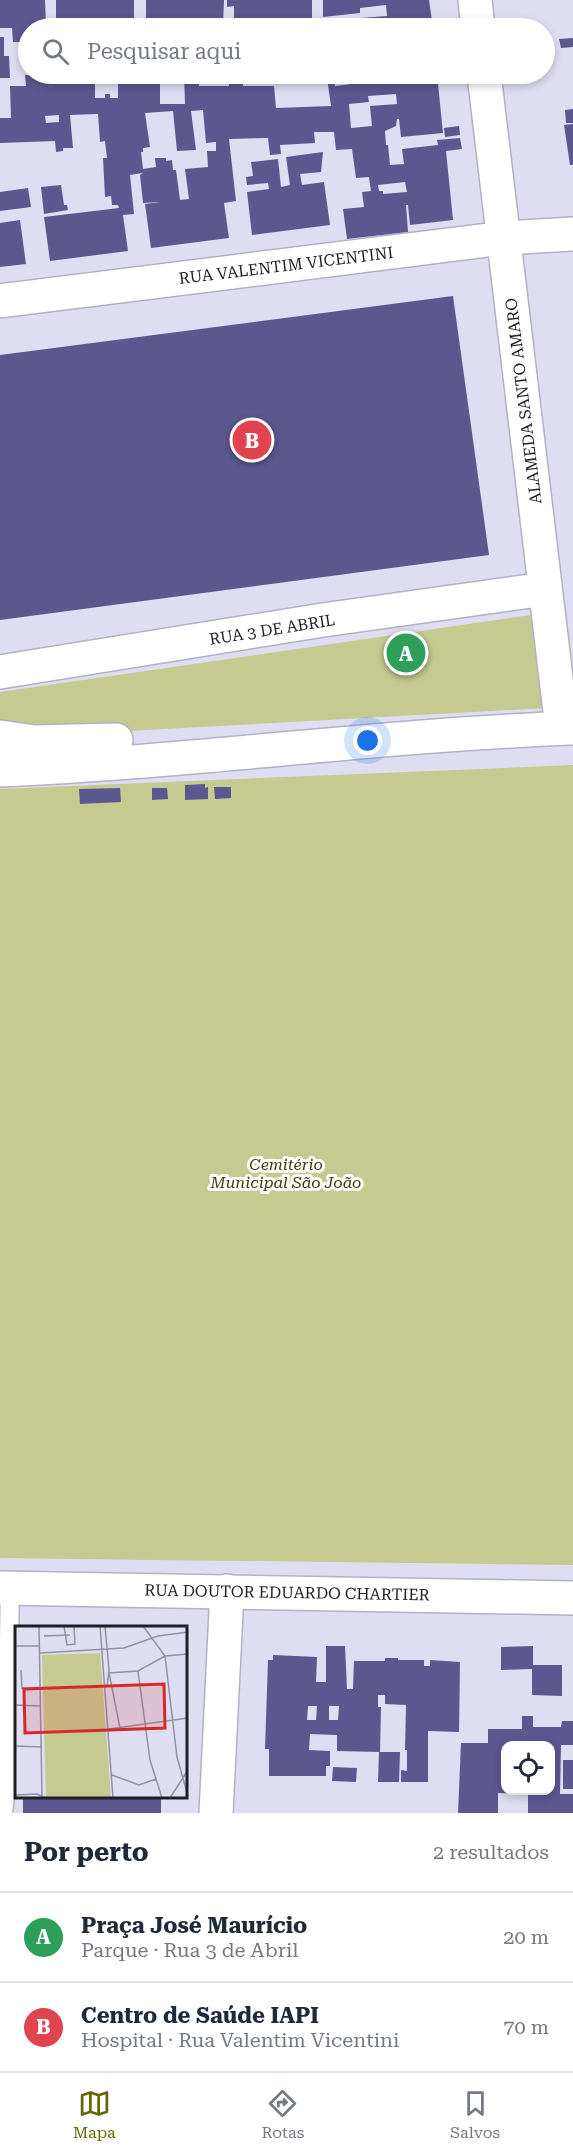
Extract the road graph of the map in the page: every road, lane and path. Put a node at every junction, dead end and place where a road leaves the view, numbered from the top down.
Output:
1 (475, 0) edge
2 (477, 18) edge
3 (485, 84) edge
4 (573, 234) edge
5 (504, 238) junction
6 (0, 301) edge
7 (545, 589) junction
8 (0, 672) edge
9 (567, 728) edge
10 (0, 737) edge
11 (218, 755) junction
12 (4, 768) edge
13 (5, 1588) edge
14 (227, 1591) junction
15 (573, 1598) edge
16 (3, 1813) edge
17 (216, 1813) edge

1 - 2 street
3 - 5 street, ALAMEDA SANTO AMARO
4 - 5 street, RUA VALENTIM VICENTINI
5 - 6 street, RUA VALENTIM VICENTINI
5 - 7 street, ALAMEDA SANTO AMARO
7 - 8 street, RUA 3 DE ABRIL
7 - 9 street, ALAMEDA SANTO AMARO
9 - 11 street
10 - 11 street
11 - 12 street
13 - 14 street, RUA DOUTOR EDUARDO CHARTIER
13 - 16 lane
14 - 15 street, RUA DOUTOR EDUARDO CHARTIER
14 - 17 street

